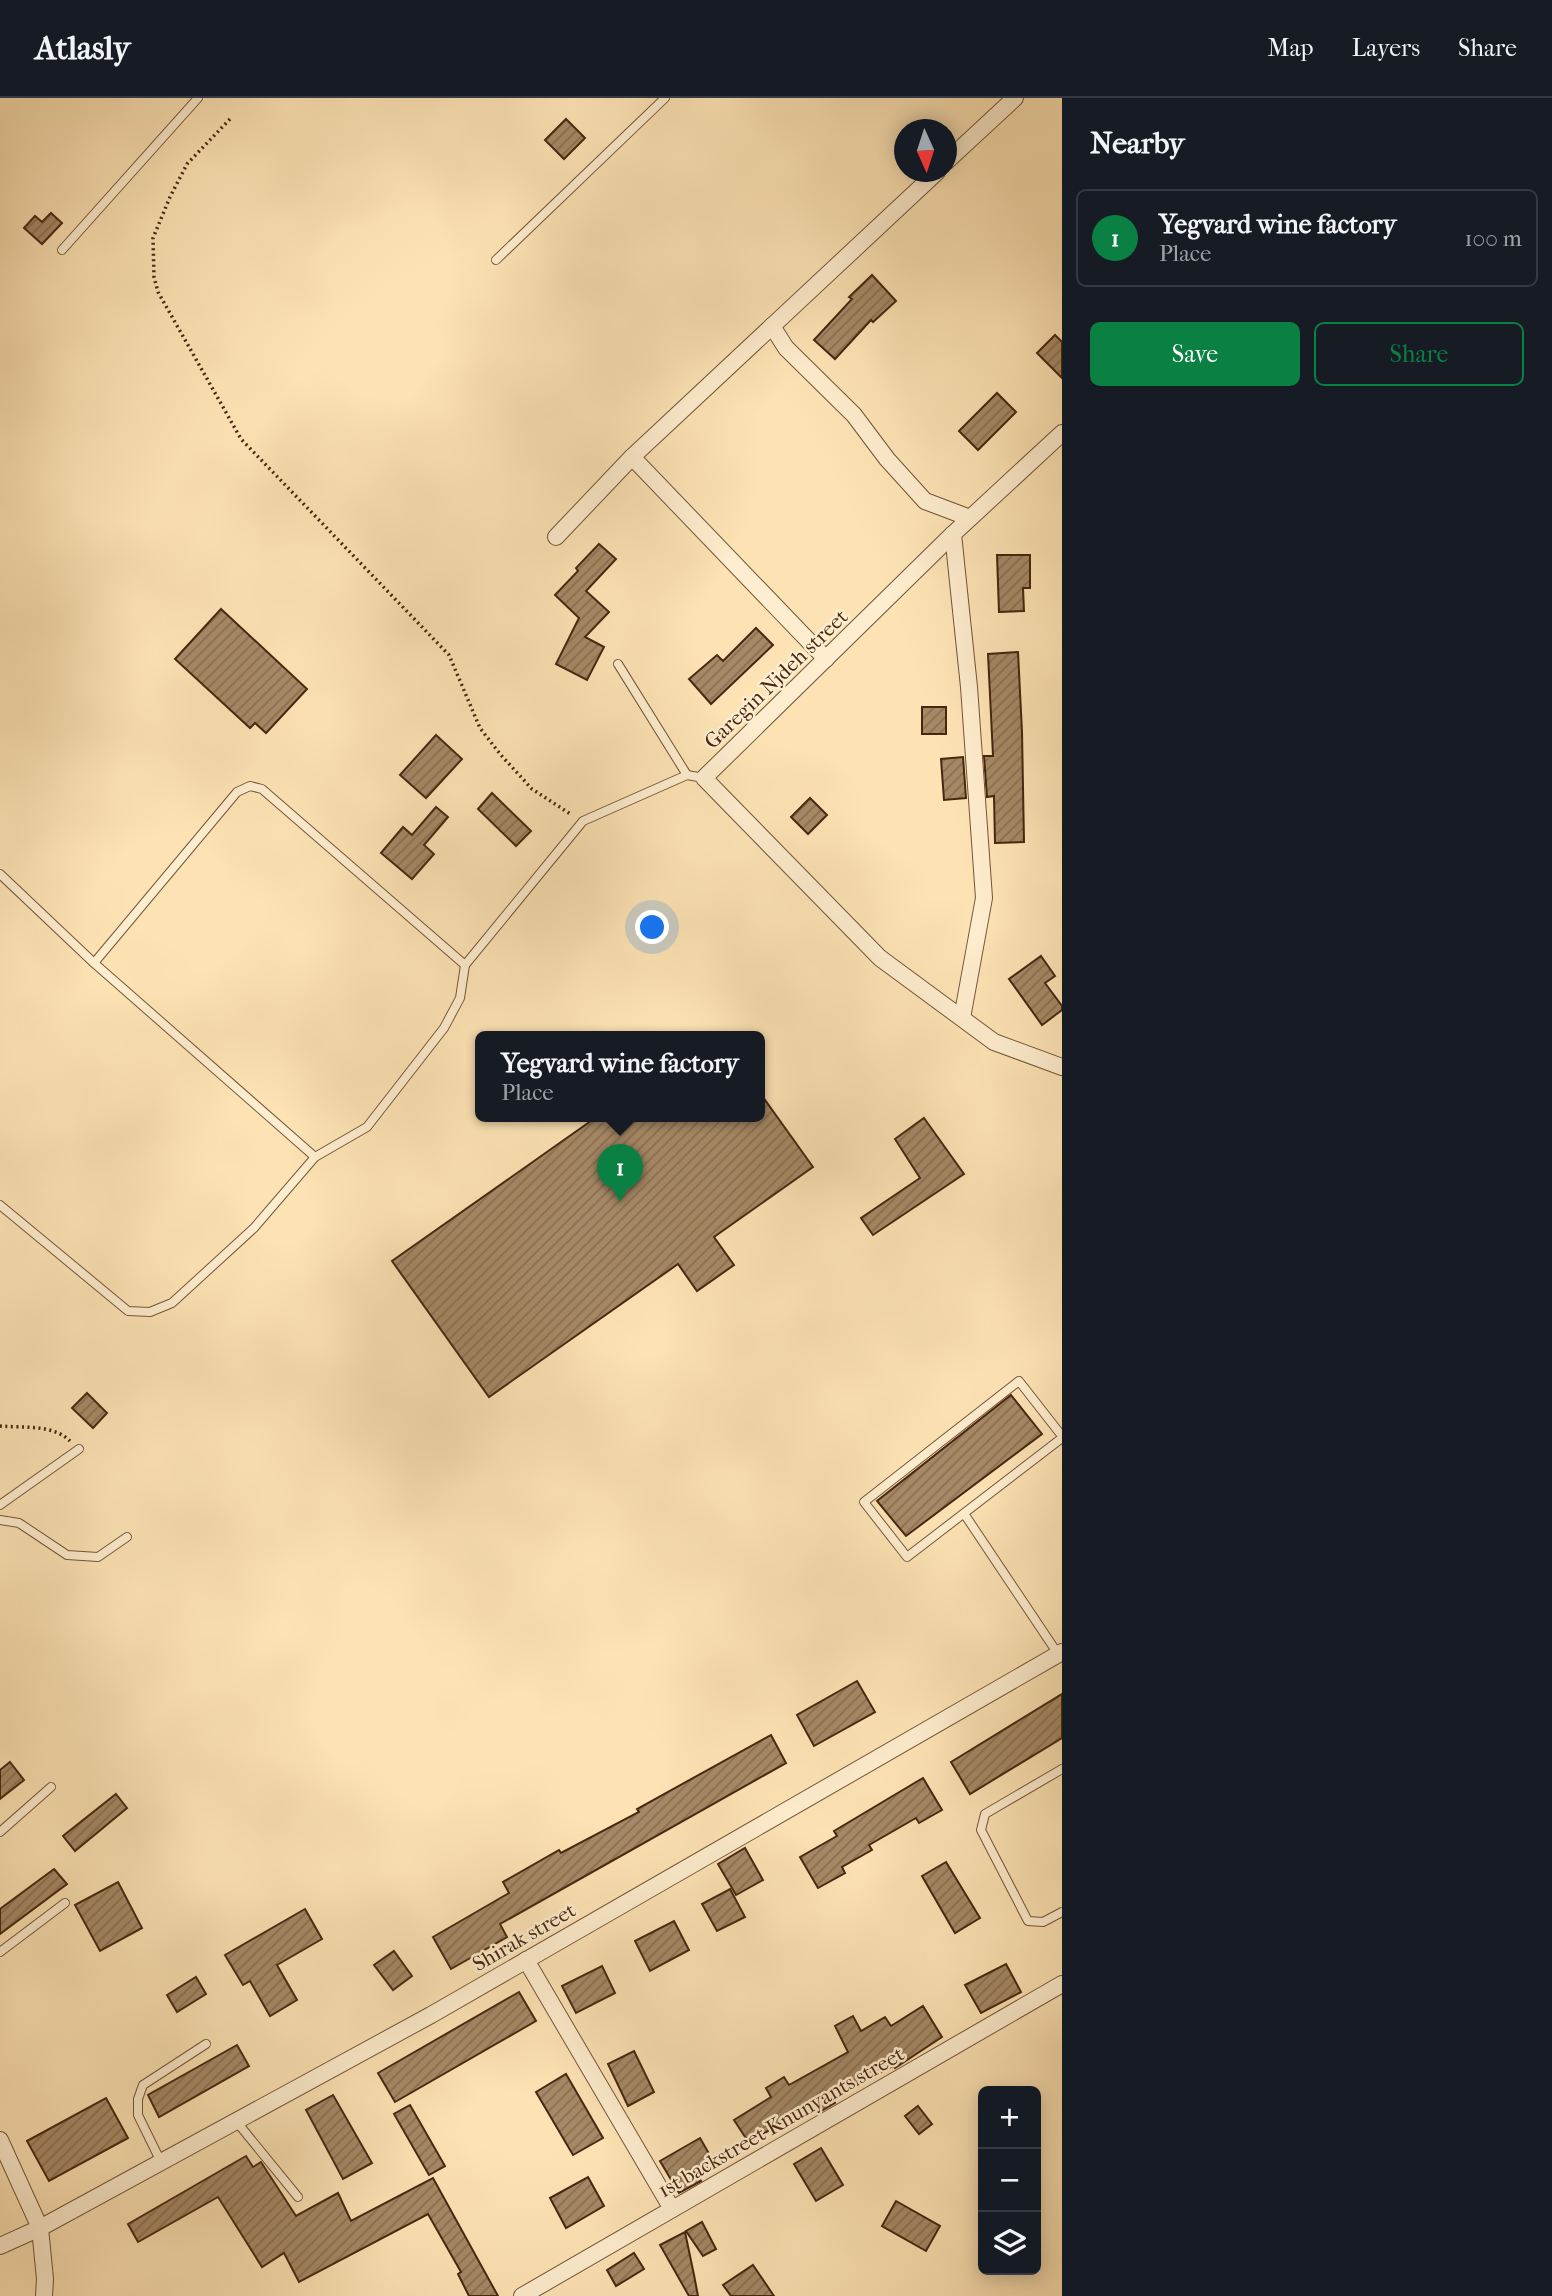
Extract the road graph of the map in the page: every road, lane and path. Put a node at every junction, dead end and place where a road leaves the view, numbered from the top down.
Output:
1 (198, 98) edge
2 (665, 98) edge
3 (1015, 98) edge
4 (230, 120) dead end
5 (957, 153) edge
6 (926, 182) edge
7 (62, 250) dead end
8 (496, 260) dead end
9 (772, 326) junction
10 (1062, 433) edge
11 (632, 457) junction
12 (970, 519) junction
13 (953, 534) junction
14 (556, 537) dead end
15 (826, 659) junction
16 (618, 664) dead end
17 (687, 775) junction
18 (704, 778) junction
19 (583, 821) junction
20 (0, 874) edge
21 (94, 963) junction
22 (465, 965) junction
23 (962, 1018) junction
24 (1062, 1067) edge
25 (315, 1157) junction
26 (0, 1205) edge
27 (0, 1426) edge
28 (1062, 1437) edge
29 (79, 1449) joint
30 (0, 1505) edge
31 (965, 1515) junction
32 (0, 1520) edge
33 (127, 1536) dead end
34 (1060, 1653) edge
35 (1062, 1769) edge
36 (51, 1787) dead end
37 (0, 1832) edge
38 (65, 1903) dead end
39 (1062, 1912) edge
40 (0, 1952) edge
41 (526, 1960) junction
42 (1062, 1984) edge
43 (206, 2044) dead end
44 (236, 2121) junction
45 (0, 2140) edge
46 (161, 2162) junction
47 (298, 2197) dead end
48 (672, 2209) junction
49 (40, 2228) junction
50 (0, 2246) edge
51 (44, 2296) edge
52 (522, 2296) edge

1 - 7 lane
2 - 8 lane
3 - 5 street
4 - 19 path
6 - 9 street
9 - 11 street
9 - 12 street
10 - 12 street, Garegin Njdeh street
11 - 14 street
11 - 15 street
12 - 13 street, Garegin Njdeh street
13 - 15 street, Garegin Njdeh street
13 - 23 street
15 - 18 street, Garegin Njdeh street
16 - 17 lane
17 - 18 lane
17 - 19 lane
18 - 23 street, Garegin Njdeh street
19 - 22 lane
20 - 21 lane
21 - 22 lane
21 - 25 lane
22 - 25 lane
23 - 24 street, Garegin Njdeh street
25 - 26 lane
27 - 29 path
28 - 31 lane
28 - 31 lane
29 - 30 lane
31 - 34 lane
32 - 33 lane
34 - 41 street, Shirak street
35 - 39 lane
36 - 37 lane
38 - 40 lane
41 - 44 street, Shirak street
41 - 48 street
42 - 48 street, 1st backstreet Knunyants street
43 - 46 lane
44 - 46 street, Shirak street
44 - 47 lane
45 - 49 street
46 - 49 street, Shirak street
48 - 52 street, 1st backstreet Knunyants street
49 - 50 street, Shirak street
49 - 51 street

